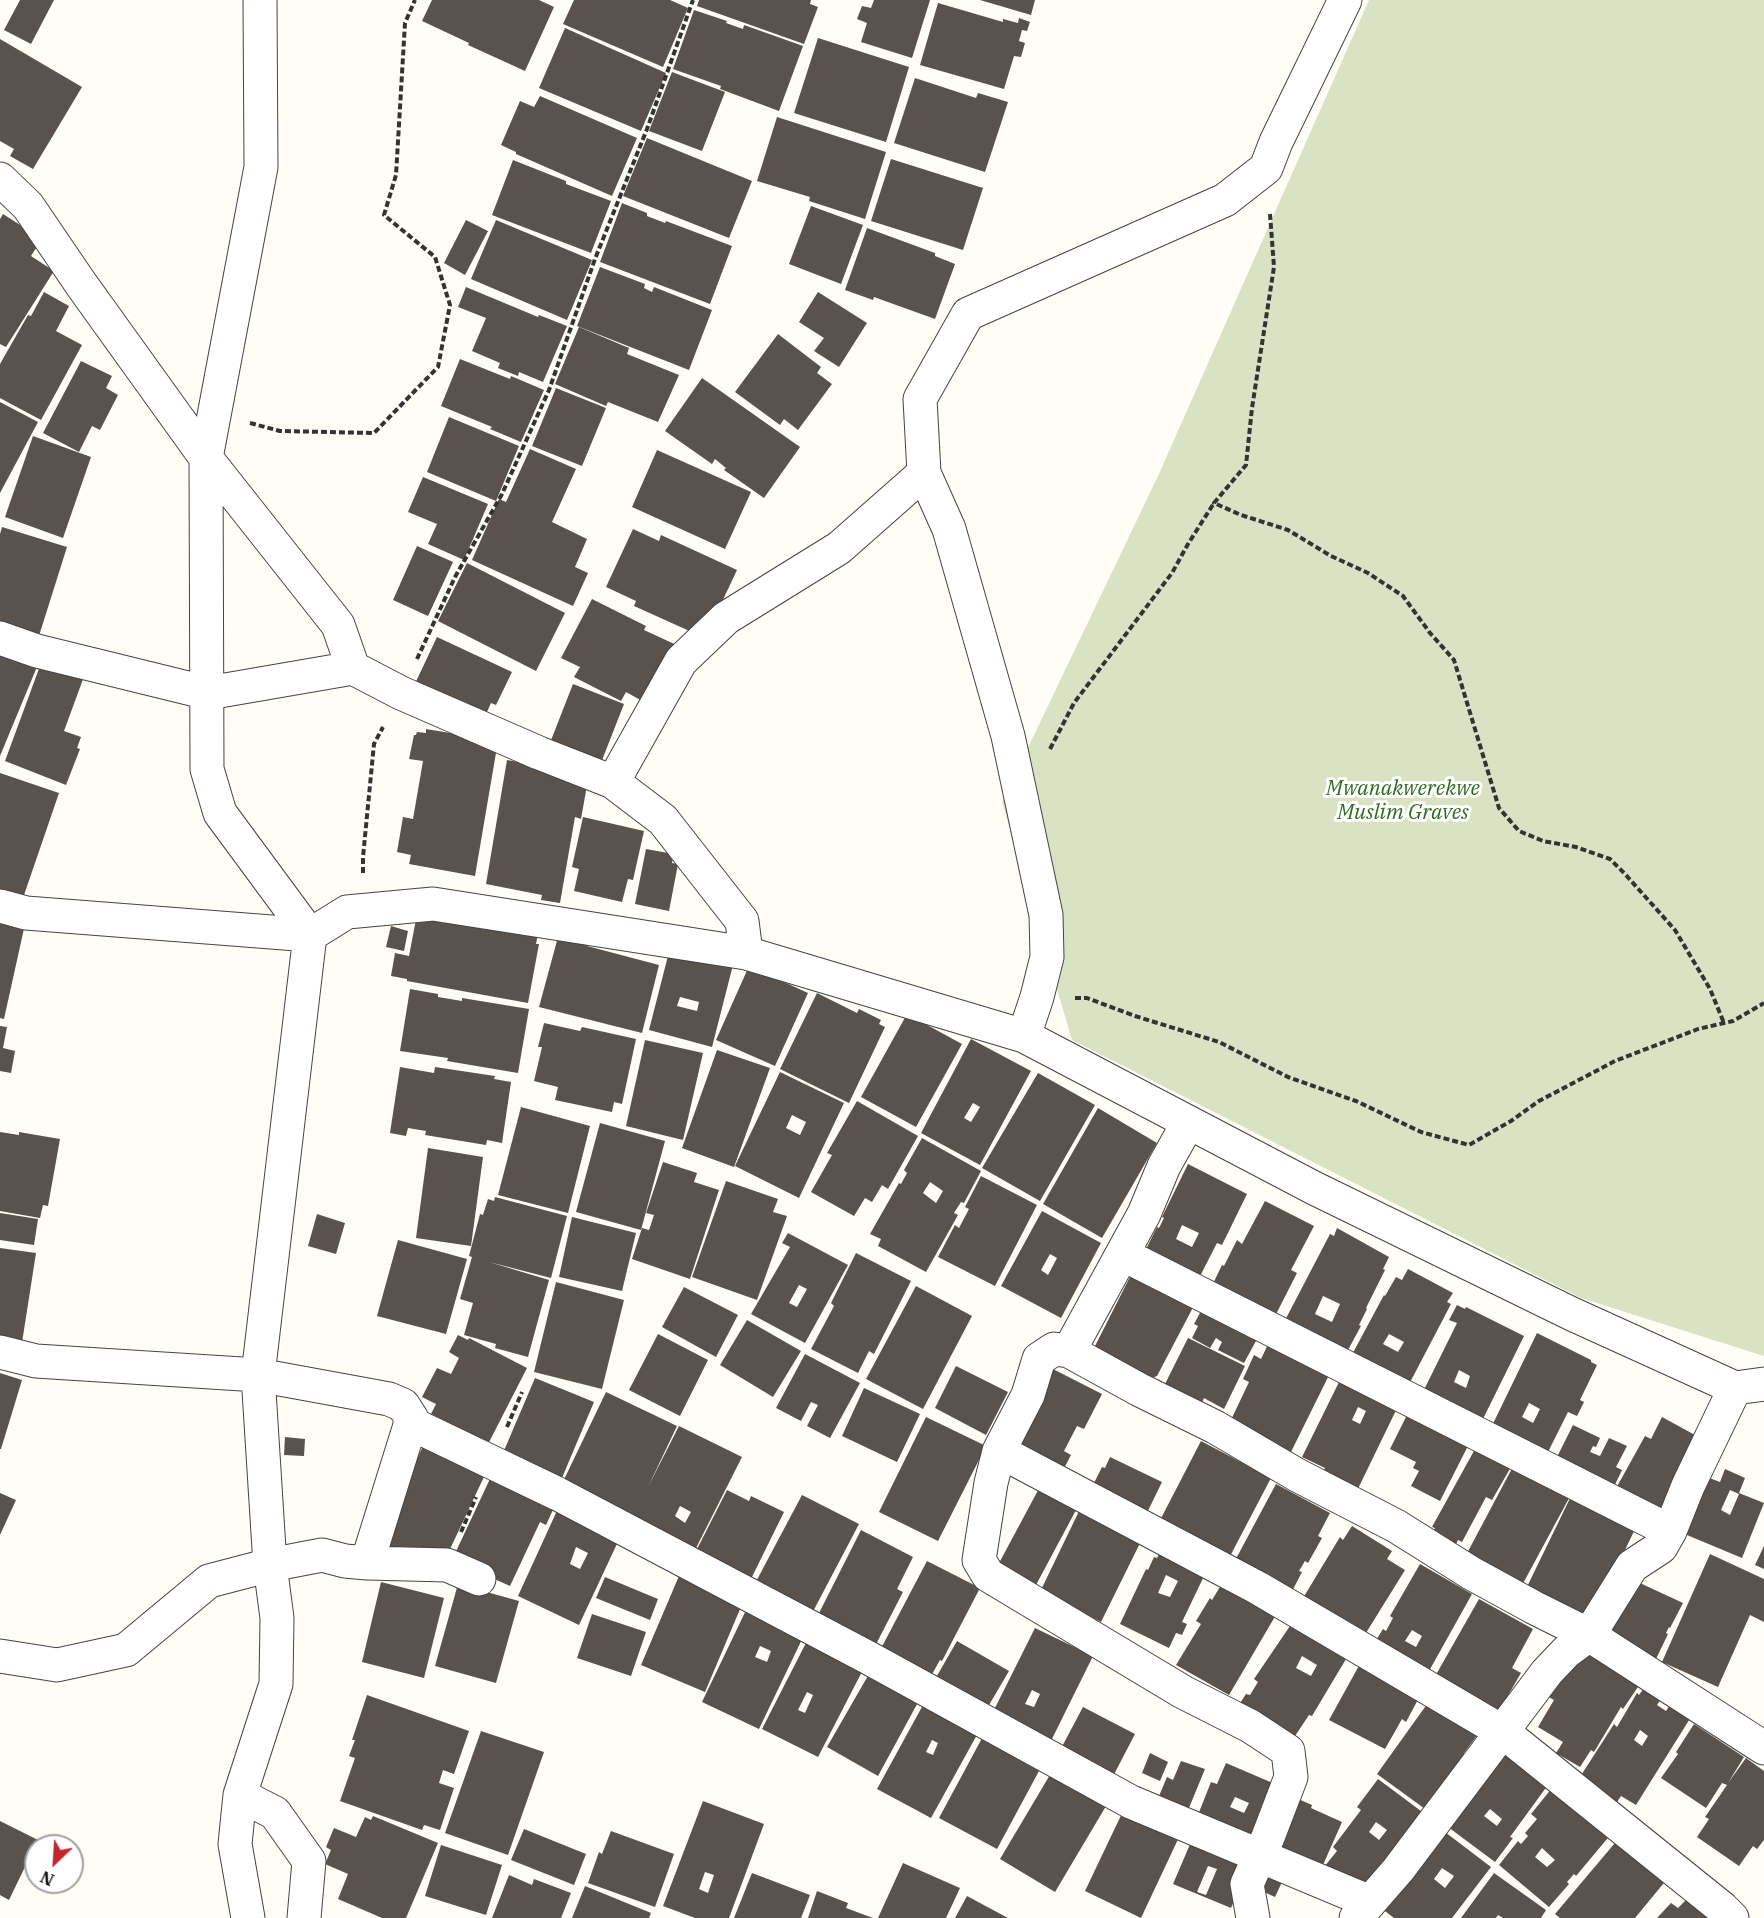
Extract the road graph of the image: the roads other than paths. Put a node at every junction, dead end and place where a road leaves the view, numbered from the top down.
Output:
1 (260, 0) edge
2 (1346, 0) edge
3 (0, 179) edge
4 (206, 458) junction
5 (924, 473) junction
6 (0, 638) edge
7 (353, 668) junction
8 (208, 693) junction
9 (613, 782) junction
10 (0, 906) edge
11 (310, 935) junction
12 (746, 953) junction
13 (1024, 1036) junction
14 (1188, 1122) junction
15 (1122, 1254) junction
16 (1070, 1351) junction
17 (0, 1352) edge
18 (258, 1375) junction
19 (1749, 1386) edge
20 (410, 1423) junction
21 (999, 1451) junction
22 (1670, 1531) junction
23 (367, 1563) junction
24 (270, 1565) junction
25 (478, 1579) dead end
26 (1589, 1635) junction
27 (0, 1656) edge
28 (1503, 1732) junction
29 (1764, 1748) edge
30 (240, 1796) junction
31 (1260, 1855) junction
32 (1363, 1910) edge
33 (248, 1918) edge
34 (304, 1918) edge
35 (1252, 1918) edge
36 (1732, 1918) edge

1 - 4 street
2 - 5 street
3 - 4 street
4 - 7 street
4 - 8 street
5 - 9 street
5 - 13 street
6 - 8 street
7 - 8 street
7 - 9 street
8 - 11 street
9 - 12 street
10 - 11 street
11 - 12 street
11 - 18 street
12 - 13 street
13 - 14 street
14 - 15 street
14 - 19 street
15 - 16 street
15 - 22 street
16 - 21 street
16 - 26 street
17 - 18 street
18 - 20 street
18 - 24 street
19 - 22 street
20 - 23 street
20 - 31 street
21 - 28 street
21 - 31 street
22 - 26 street
23 - 24 street
23 - 25 street
24 - 27 street
24 - 30 street
26 - 28 street
26 - 29 street
28 - 32 street
28 - 36 street
30 - 33 street
30 - 34 street
31 - 32 street
31 - 35 street

